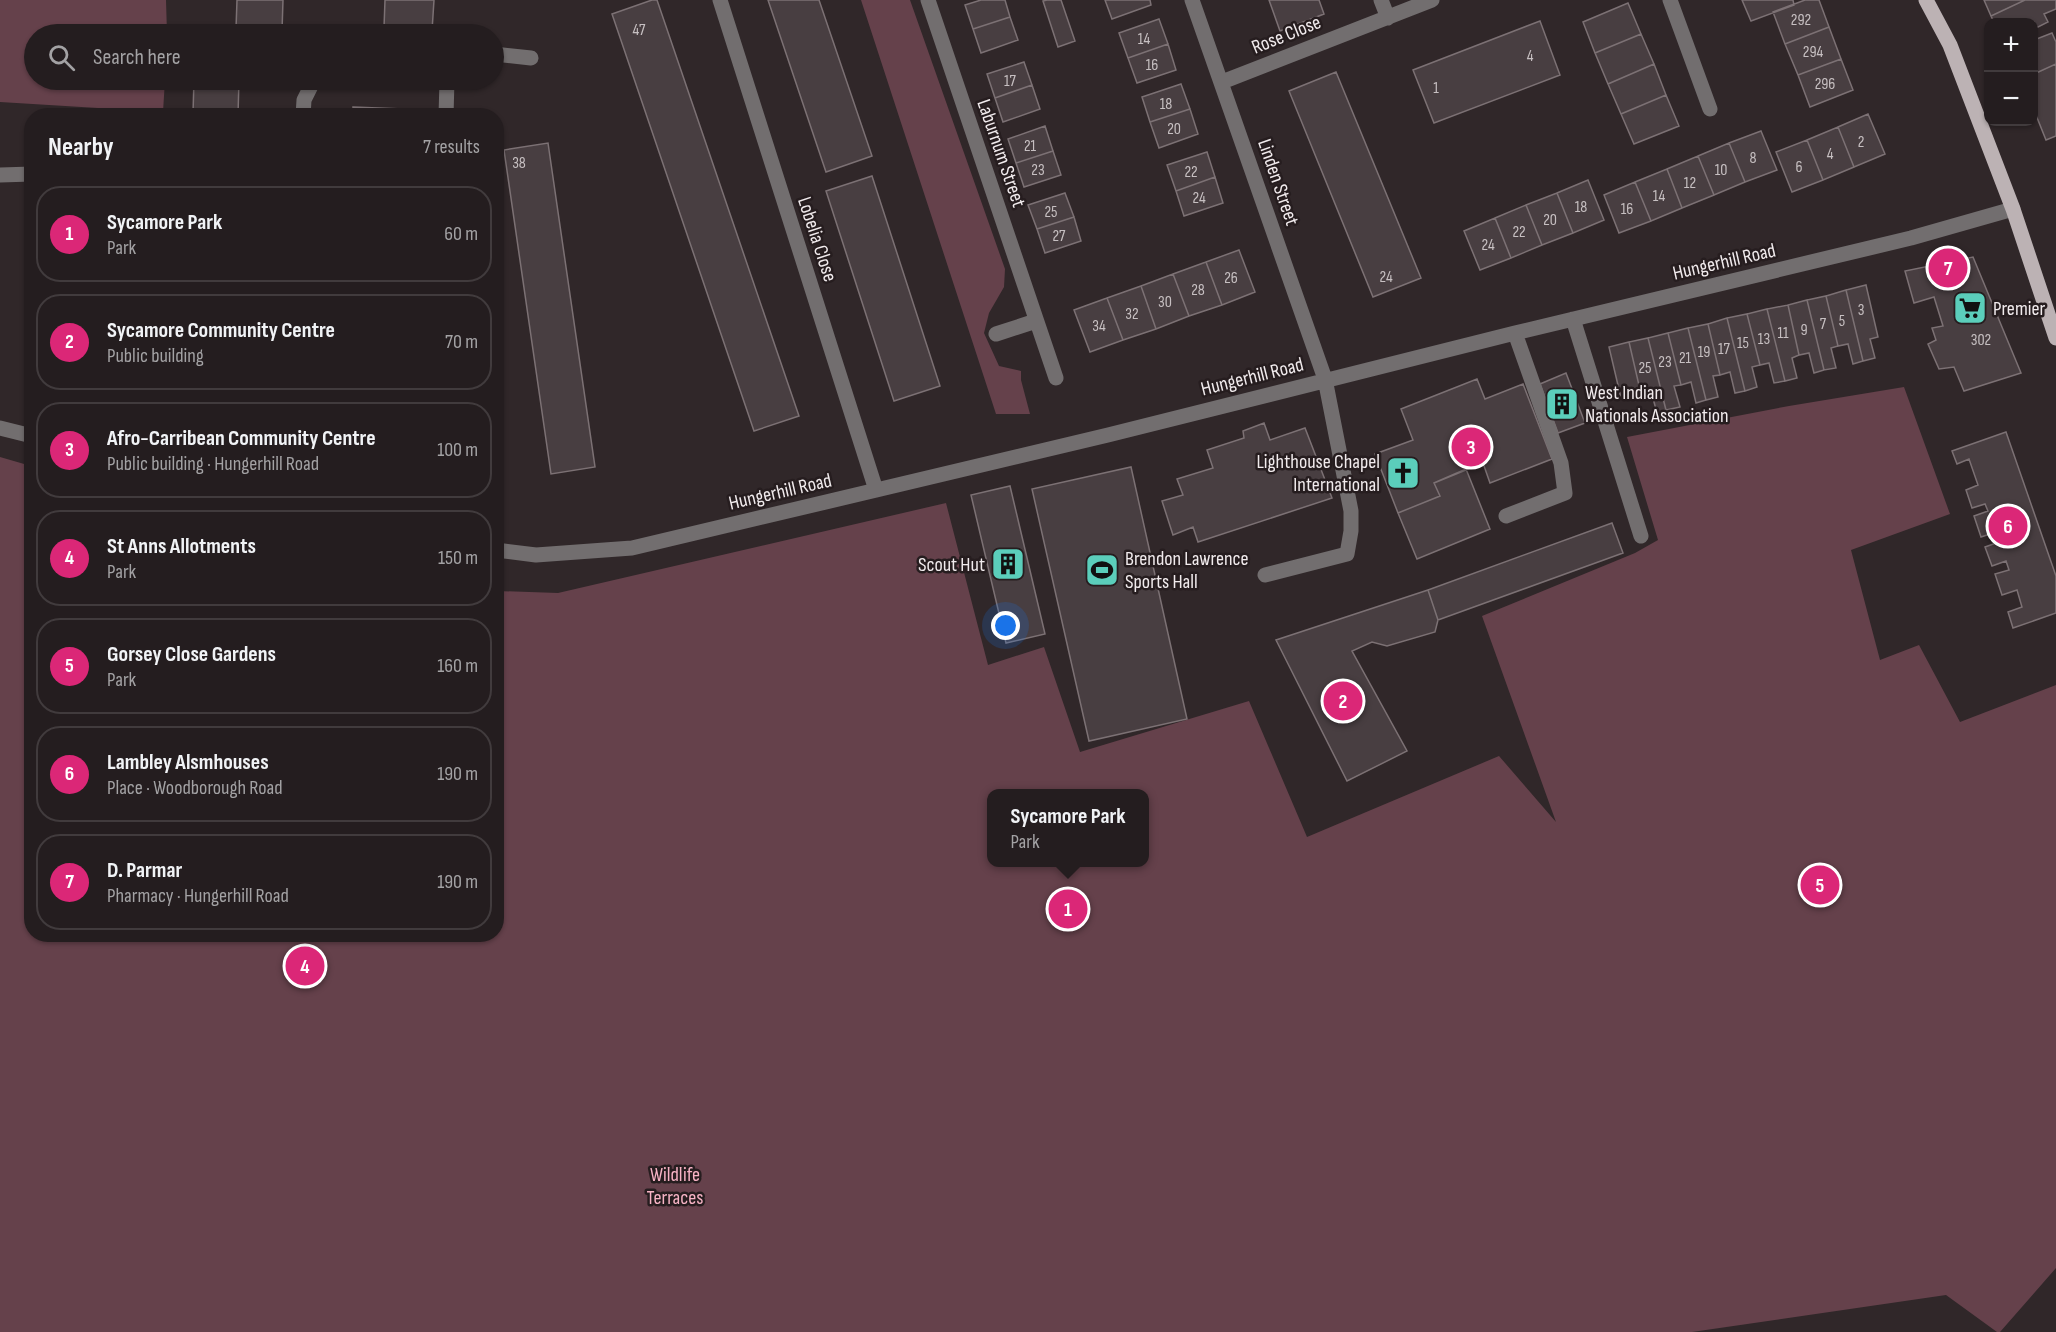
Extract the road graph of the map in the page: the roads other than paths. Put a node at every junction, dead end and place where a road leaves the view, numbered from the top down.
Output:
1 (720, 0) edge
2 (928, 0) edge
3 (1192, 0) edge
4 (1381, 0) edge
5 (1432, 0) edge
6 (1670, 0) edge
7 (1926, 0) edge
8 (1388, 18) junction
9 (504, 55) edge
10 (531, 58) dead end
11 (1222, 82) junction
12 (309, 90) edge
13 (447, 90) edge
14 (304, 108) edge
15 (446, 108) edge
16 (1710, 109) dead end
17 (24, 174) edge
18 (0, 175) edge
19 (2013, 209) junction
20 (1573, 319) junction
21 (1036, 321) junction
22 (1515, 333) junction
23 (996, 334) dead end
24 (2056, 338) edge
25 (1056, 378) dead end
26 (1325, 379) junction
27 (0, 428) edge
28 (24, 434) edge
29 (876, 490) junction
30 (1506, 516) dead end
31 (1641, 536) dead end
32 (504, 551) edge
33 (1265, 575) dead end

1 - 29 street, Lobelia Close
2 - 21 street, Laburnum Street
3 - 11 street, Linden Street
4 - 8 street
5 - 8 street, Rose Close
6 - 16 street
7 - 19 main road
8 - 11 street, Rose Close
9 - 10 street
11 - 26 street, Linden Street
12 - 14 street
13 - 15 street
17 - 18 street
19 - 20 street, Hungerhill Road
19 - 24 main road
20 - 22 street, Hungerhill Road
20 - 31 street
21 - 23 street
21 - 25 street, Laburnum Street
22 - 26 street, Hungerhill Road
22 - 30 street
26 - 29 street, Hungerhill Road
26 - 33 street, Linden Street
27 - 28 street
29 - 32 street, Hungerhill Road

